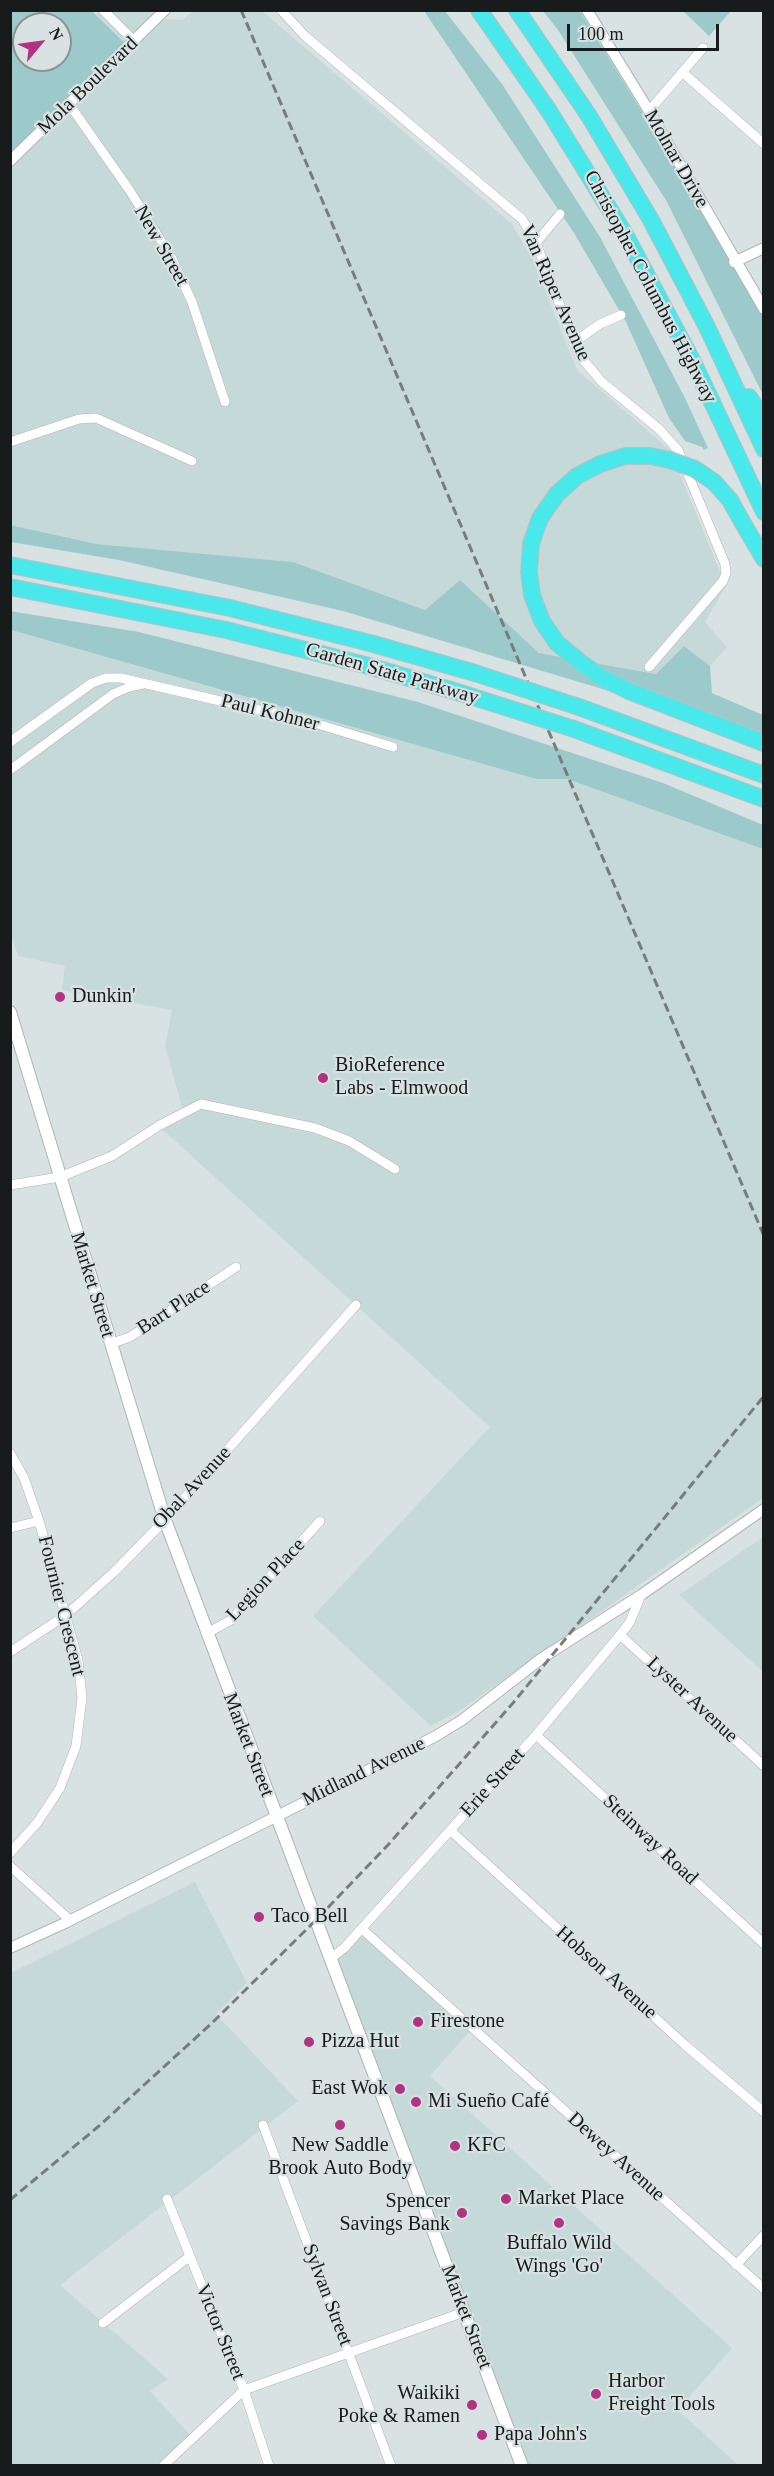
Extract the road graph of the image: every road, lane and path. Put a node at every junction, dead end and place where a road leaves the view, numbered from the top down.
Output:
1 (103, 10) edge
2 (165, 10) edge
3 (281, 10) edge
4 (479, 10) edge
5 (517, 10) edge
6 (587, 10) edge
7 (134, 41) junction
8 (703, 48) dead end
9 (682, 72) junction
10 (69, 104) junction
11 (649, 111) junction
12 (764, 144) edge
13 (10, 161) edge
14 (560, 214) dead end
15 (536, 243) junction
16 (764, 248) edge
17 (734, 262) junction
18 (764, 309) edge
19 (621, 315) dead end
20 (573, 343) junction
21 (722, 360) junction
22 (225, 402) dead end
23 (764, 419) edge
24 (10, 442) edge
25 (764, 449) edge
26 (192, 461) dead end
27 (764, 512) edge
28 (764, 559) edge
29 (10, 565) edge
30 (10, 587) edge
31 (649, 667) dead end
32 (146, 684) junction
33 (10, 742) edge
34 (764, 743) edge
35 (393, 747) dead end
36 (10, 770) edge
37 (764, 775) edge
38 (764, 799) edge
39 (10, 1012) edge
40 (395, 1169) dead end
41 (60, 1177) junction
42 (10, 1185) edge
43 (236, 1268) dead end
44 (356, 1305) dead end
45 (110, 1344) junction
46 (10, 1453) edge
47 (764, 1509) edge
48 (165, 1520) junction
49 (39, 1521) junction
50 (320, 1521) dead end
51 (10, 1528) edge
52 (641, 1595) junction
53 (66, 1615) junction
54 (207, 1633) junction
55 (620, 1635) junction
56 (10, 1652) edge
57 (536, 1735) junction
58 (764, 1766) edge
59 (276, 1816) junction
60 (451, 1831) junction
61 (10, 1853) edge
62 (10, 1866) edge
63 (70, 1920) junction
64 (362, 1929) junction
65 (764, 1944) edge
66 (10, 1948) edge
67 (330, 1959) junction
68 (764, 2112) edge
69 (263, 2125) dead end
70 (167, 2199) dead end
71 (764, 2235) edge
72 (189, 2257) junction
73 (736, 2265) junction
74 (764, 2289) edge
75 (464, 2312) junction
76 (103, 2323) dead end
77 (349, 2354) junction
78 (244, 2390) junction
79 (163, 2466) edge
80 (269, 2466) edge
81 (391, 2466) edge
82 (522, 2466) edge

1 - 7 street
2 - 7 street, Mola Boulevard
3 - 15 street, Van Riper Avenue
4 - 27 highway, Christopher Columbus Highway
5 - 21 highway, Christopher Columbus Highway
6 - 11 street, Molnar Drive
7 - 10 street, Mola Boulevard
8 - 9 street
9 - 11 street
9 - 12 street
10 - 13 street, Mola Boulevard
10 - 22 street, New Street
11 - 17 street, Molnar Drive
14 - 15 street
15 - 20 street, Van Riper Avenue
16 - 17 street
17 - 18 street, Molnar Drive
19 - 20 street
20 - 31 street, Van Riper Avenue
21 - 23 highway
21 - 25 highway, Christopher Columbus Highway
24 - 26 street
28 - 34 highway, bridge
29 - 37 highway, Garden State Parkway, bridge
30 - 38 highway, Garden State Parkway, bridge
32 - 33 street, Paul Kohner
32 - 35 street, Paul Kohner
32 - 36 street, Paul Kohner
39 - 41 main road, Market Street
40 - 41 street
41 - 42 street
41 - 45 main road, Market Street
43 - 45 street, Bart Place
44 - 48 street, Obal Avenue
45 - 48 main road, Market Street
46 - 49 street, Fournier Crescent
47 - 52 street, Midland Avenue
48 - 53 street, Obal Avenue
48 - 54 main road, Market Street
49 - 51 street
49 - 53 street, Fournier Crescent
50 - 54 street, Legion Place
52 - 55 street, Erie Street
52 - 59 street, Midland Avenue
53 - 56 street, Obal Avenue
53 - 61 street, Fournier Crescent
54 - 59 main road, Market Street
55 - 57 street, Erie Street
55 - 58 street, Lyster Avenue
57 - 60 street, Erie Street
57 - 65 street, Steinway Road
59 - 63 street, Midland Avenue
59 - 67 main road, Market Street
60 - 64 street, Erie Street
60 - 68 street, Hobson Avenue
62 - 63 street
63 - 66 street, Midland Avenue
64 - 67 street, Erie Street
64 - 73 street, Dewey Avenue
67 - 75 main road, Market Street
69 - 77 street, Sylvan Street
70 - 72 street, Victor Street
71 - 73 street
72 - 76 street
72 - 78 street, Victor Street
73 - 74 street, Dewey Avenue
75 - 77 street
75 - 82 main road, Market Street
77 - 78 street
77 - 81 street, Sylvan Street
78 - 79 street
78 - 80 street, Victor Street

